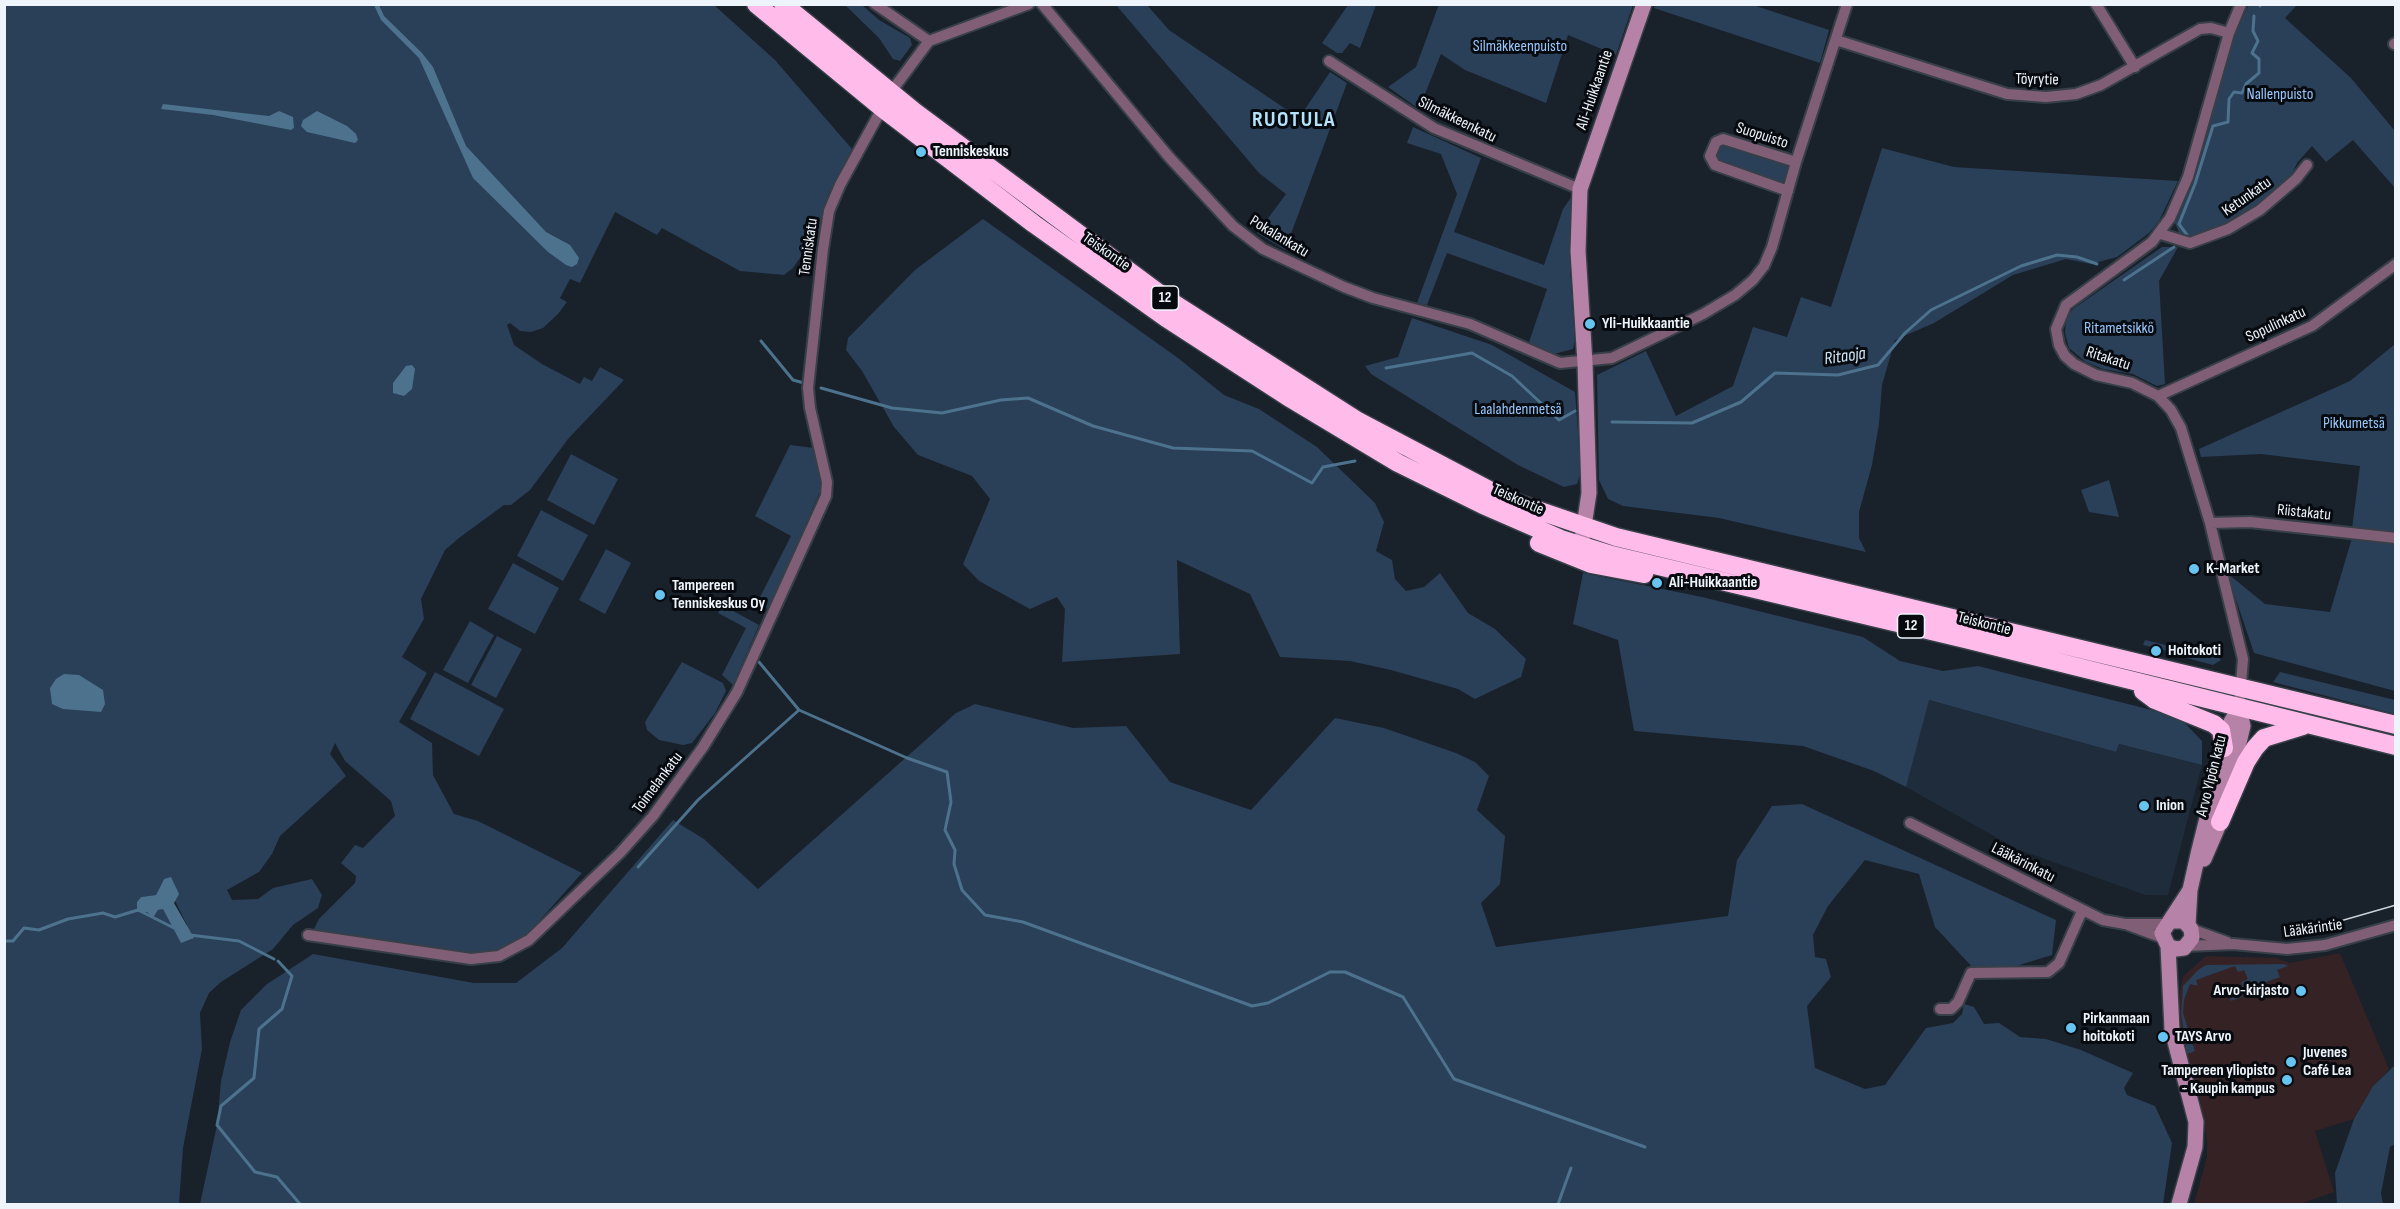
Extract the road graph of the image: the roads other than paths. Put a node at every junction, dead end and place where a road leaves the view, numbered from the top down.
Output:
1 (756, 4) edge
2 (783, 4) edge
3 (875, 4) edge
4 (1029, 4) edge
5 (1042, 4) edge
6 (1644, 4) edge
7 (1847, 4) edge
8 (2096, 4) edge
9 (2237, 6) edge
10 (2229, 33) junction
11 (1836, 40) junction
12 (929, 41) junction
13 (1329, 61) dead end
14 (2135, 67) junction
15 (887, 100) junction
16 (1796, 162) junction
17 (2307, 165) dead end
18 (1580, 189) junction
19 (1788, 191) junction
20 (2161, 234) junction
21 (2396, 264) edge
22 (1585, 363) junction
23 (2158, 396) junction
24 (809, 403) joint
25 (1483, 506) junction
26 (2210, 524) junction
27 (1583, 537) junction
28 (2396, 538) edge
29 (1693, 575) junction
30 (2129, 681) junction
31 (2242, 687) junction
32 (2240, 709) junction
33 (2308, 725) junction
34 (2396, 725) edge
35 (2396, 746) edge
36 (2224, 748) junction
37 (2220, 822) junction
38 (1910, 823) dead end
39 (2195, 874) junction
40 (2190, 890) junction
41 (2082, 911) junction
42 (2396, 925) edge
43 (2189, 927) junction
44 (308, 935) dead end
45 (2172, 938) junction
46 (2233, 944) junction
47 (1940, 1009) dead end
48 (2179, 1204) edge

1 - 15 highway, Teiskontie / 12
2 - 15 highway, Teiskontie / 12
3 - 12 street
4 - 12 street
5 - 22 street, Pokalankatu
6 - 18 street, Ali-Huikkaantie
7 - 11 street
8 - 14 street
9 - 10 street, Ritakatu
10 - 14 street, Töyrytie
10 - 20 street, Ritakatu
11 - 14 street, Töyrytie
11 - 16 street
12 - 15 street, Tenniskatu
13 - 18 street, Silmäkkeenkatu
15 - 24 street, Tenniskatu
15 - 25 highway, Teiskontie / 12
15 - 27 highway, Teiskontie / 12
16 - 19 street
16 - 19 street, Suopuisto
17 - 20 street, Ketunkatu
18 - 22 street, Ali-Huikkaantie
19 - 22 street
20 - 23 street, Ritakatu
21 - 23 street, Sopulinkatu
22 - 27 street, Ali-Huikkaantie
23 - 26 street, Ritakatu
24 - 44 street, Toimelankatu
25 - 27 highway, Teiskontie / 12
25 - 29 highway, 12
26 - 28 street, Riistakatu
26 - 31 street, Ritakatu
27 - 29 highway, Teiskontie / 12
27 - 31 highway, Teiskontie / 12
29 - 30 highway, Teiskontie / 12
30 - 32 highway, Teiskontie / 12
30 - 36 highway
31 - 32 street, Ritakatu
31 - 34 highway, Teiskontie / 12
32 - 33 highway, Teiskontie / 12
32 - 36 street, Arvo Ylpön katu
32 - 37 street, Arvo Ylpön katu
33 - 35 highway, Teiskontie / 12
33 - 37 highway
36 - 39 street, Arvo Ylpön katu
37 - 39 street, Arvo Ylpön katu
38 - 41 street, Lääkärinkatu
39 - 40 street, Arvo Ylpön katu
40 - 43 street, Arvo Ylpön katu
40 - 45 street, Arvo Ylpön katu
41 - 45 street, Lääkärinkatu
41 - 47 street
42 - 46 street, Lääkärintie
43 - 45 street
43 - 45 street, Arvo Ylpön katu
43 - 46 street, Lääkärintie
45 - 46 street, Lääkärintie
45 - 48 street, Arvo Ylpön katu

